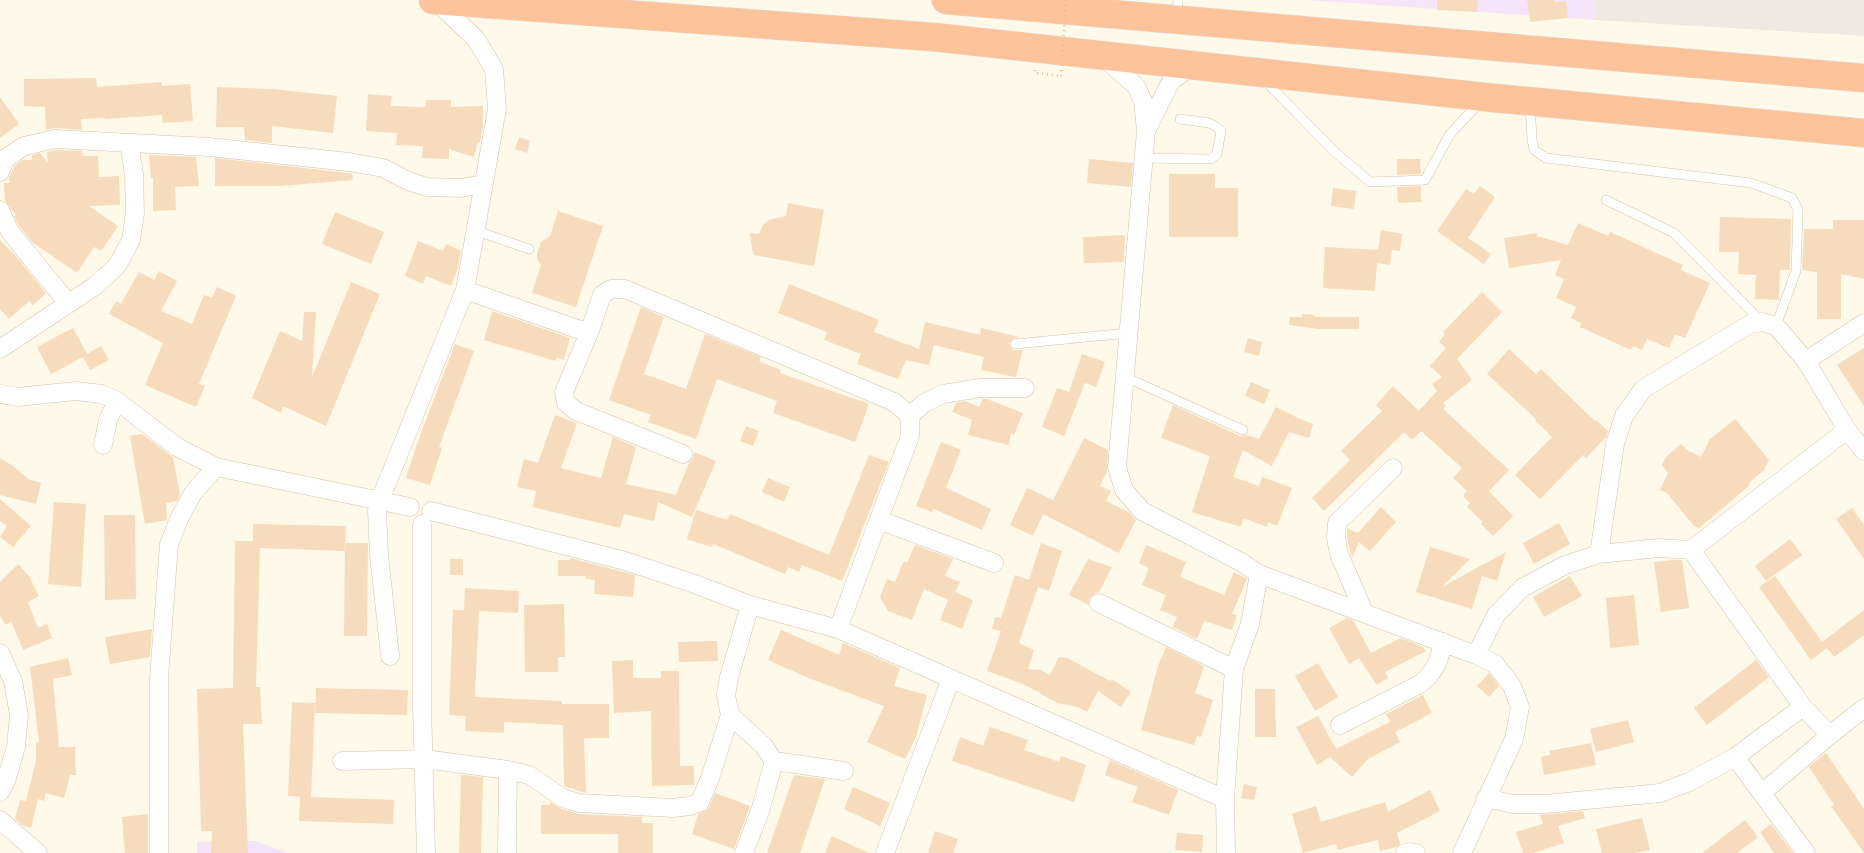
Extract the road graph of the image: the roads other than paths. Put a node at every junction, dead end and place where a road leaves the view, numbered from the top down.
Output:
1 (434, 0) edge
2 (946, 0) edge
3 (1177, 10) edge
4 (1101, 56) junction
5 (1192, 66) junction
6 (1257, 73) junction
7 (1864, 78) edge
8 (1484, 97) junction
9 (1530, 101) junction
10 (1180, 120) dead end
11 (1146, 131) junction
12 (1864, 134) edge
13 (129, 143) junction
14 (1144, 158) junction
15 (0, 172) edge
16 (483, 184) junction
17 (1606, 200) dead end
18 (0, 210) edge
19 (477, 231) junction
20 (529, 249) dead end
21 (466, 290) junction
22 (68, 303) junction
23 (1864, 323) edge
24 (1769, 324) junction
25 (589, 332) junction
26 (1128, 333) junction
27 (1016, 344) dead end
28 (0, 349) edge
29 (1806, 361) junction
30 (1124, 377) junction
31 (1025, 388) dead end
32 (0, 394) edge
33 (116, 401) junction
34 (910, 416) junction
35 (1243, 430) dead end
36 (1847, 430) junction
37 (103, 445) dead end
38 (1864, 451) edge
39 (683, 454) dead end
40 (216, 467) junction
41 (1393, 468) dead end
42 (380, 500) junction
43 (427, 518) junction
44 (879, 520) junction
45 (1691, 550) junction
46 (1599, 554) junction
47 (994, 564) dead end
48 (1259, 574) junction
49 (1100, 603) dead end
50 (750, 606) junction
51 (1364, 612) junction
52 (838, 629) junction
53 (1444, 642) junction
54 (0, 653) edge
55 (1476, 655) junction
56 (390, 656) dead end
57 (1234, 669) junction
58 (951, 679) junction
59 (1803, 707) junction
60 (1864, 708) edge
61 (730, 715) junction
62 (1340, 724) dead end
63 (1830, 735) junction
64 (1735, 757) junction
65 (424, 759) junction
66 (342, 761) dead end
67 (774, 761) junction
68 (508, 770) junction
69 (844, 771) dead end
70 (0, 792) edge
71 (1762, 794) junction
72 (1486, 798) junction
73 (1225, 799) junction
74 (0, 820) edge
75 (38, 853) edge
76 (159, 853) edge
77 (426, 853) edge
78 (507, 853) edge
79 (744, 853) edge
80 (884, 853) edge
81 (1226, 853) edge
82 (1405, 853) edge
83 (1416, 853) edge
84 (1462, 853) edge
85 (1806, 853) edge

1 - 4 highway
1 - 16 street
2 - 3 highway
3 - 7 highway
4 - 5 highway
4 - 11 street
5 - 6 highway
5 - 11 street
6 - 8 highway
6 - 8 lane
8 - 9 highway
9 - 12 highway
9 - 24 lane
10 - 14 lane
11 - 14 street
13 - 15 street
13 - 16 street
13 - 22 street
14 - 26 street
16 - 19 street
17 - 24 lane
18 - 22 street
19 - 20 lane
19 - 21 street
21 - 25 street
21 - 42 street
22 - 28 street
23 - 29 street
24 - 29 street
24 - 46 street
25 - 34 street
25 - 39 street
26 - 27 lane
26 - 30 street
29 - 36 street
30 - 35 lane
30 - 48 street
31 - 34 street
32 - 33 street
33 - 37 street
33 - 40 street
34 - 44 street
36 - 38 street
36 - 45 street
40 - 42 street
40 - 76 street
41 - 51 street
42 - 43 street
42 - 56 street
43 - 50 street
43 - 65 street
44 - 47 street
44 - 52 street
45 - 46 street
45 - 59 street
46 - 55 street
48 - 51 street
48 - 57 street
49 - 57 street
50 - 52 street
50 - 61 street
51 - 53 street
52 - 58 street
53 - 55 street
53 - 62 street
54 - 70 street
55 - 72 street
57 - 73 street
58 - 73 street
58 - 80 street
59 - 63 street
59 - 64 street
60 - 63 street
61 - 67 street
61 - 68 street
63 - 71 street
64 - 71 street
64 - 72 street
65 - 66 street
65 - 68 street
65 - 77 street
67 - 69 street
67 - 79 street
68 - 78 street
71 - 85 street
72 - 84 street
73 - 81 street
74 - 75 street
82 - 83 street

